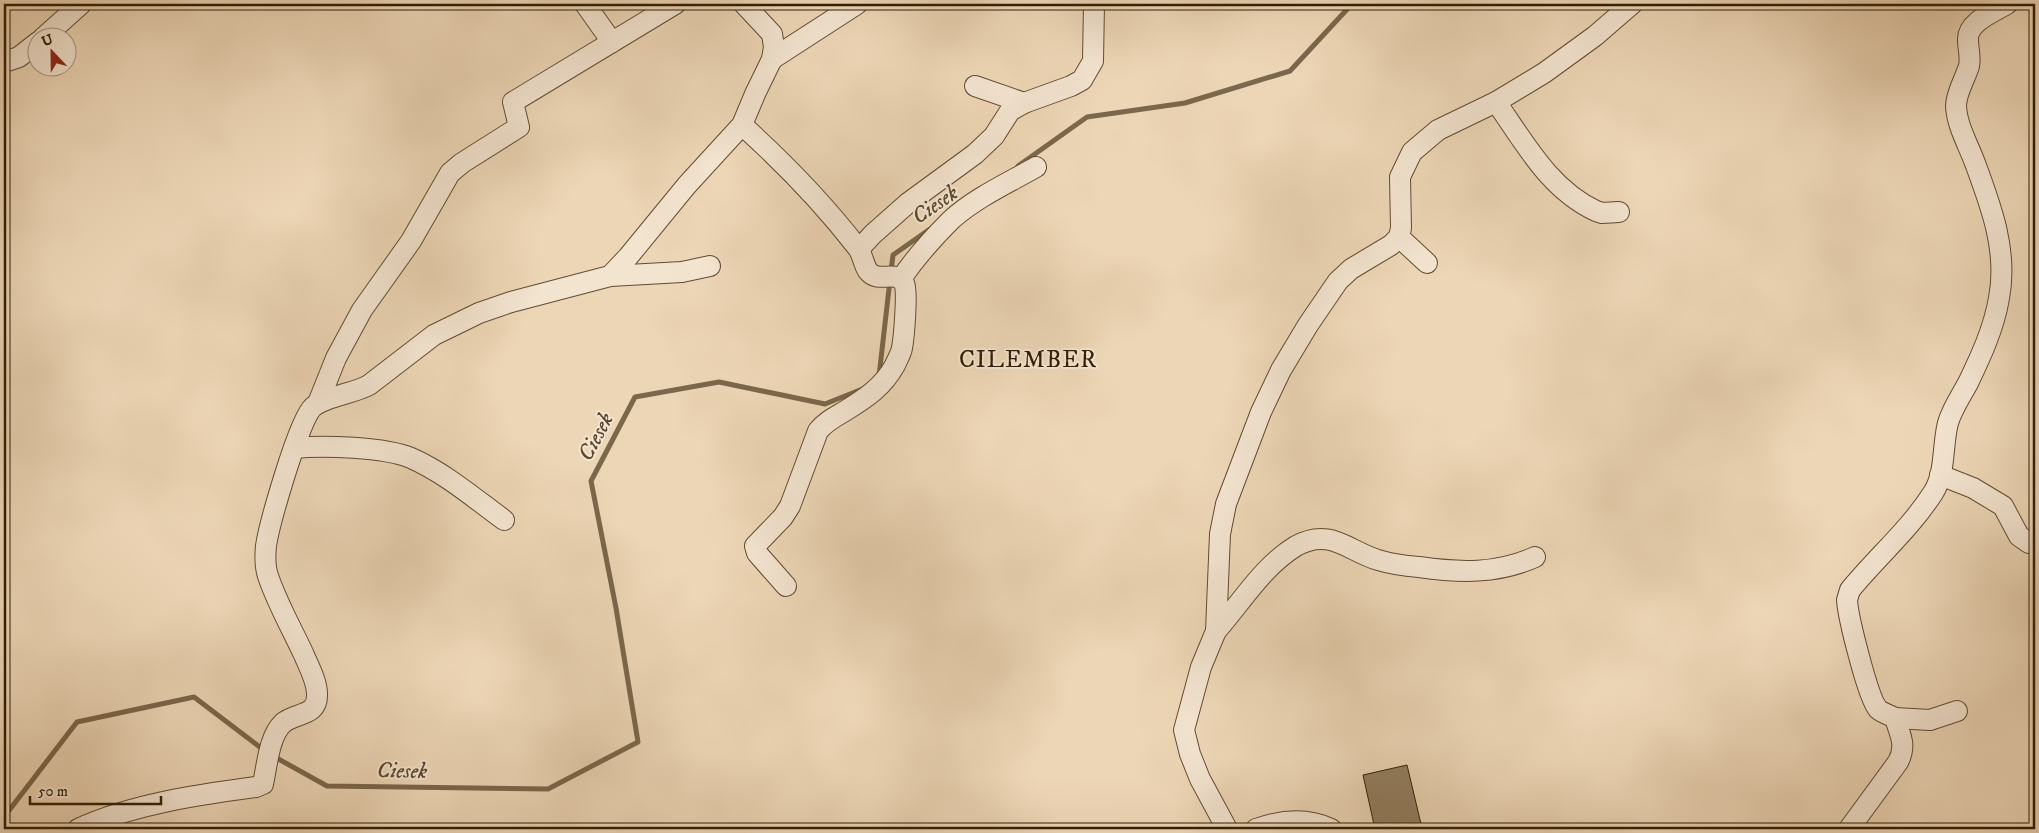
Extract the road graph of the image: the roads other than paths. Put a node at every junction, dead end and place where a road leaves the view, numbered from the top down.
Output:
1 (81, 4) edge
2 (584, 4) edge
3 (675, 4) edge
4 (744, 4) edge
5 (856, 4) edge
6 (1094, 4) edge
7 (1632, 4) edge
8 (2007, 4) edge
9 (55, 28) edge
10 (612, 42) junction
11 (28, 51) edge
12 (772, 59) junction
13 (4, 62) edge
14 (976, 86) dead end
15 (1024, 102) junction
16 (1496, 102) junction
17 (742, 125) junction
18 (1036, 168) dead end
19 (1619, 212) dead end
20 (1398, 237) junction
21 (859, 249) junction
22 (1427, 263) dead end
23 (710, 266) dead end
24 (610, 276) junction
25 (899, 278) junction
26 (318, 404) junction
27 (294, 448) junction
28 (1940, 475) junction
29 (504, 520) dead end
30 (2035, 544) edge
31 (1535, 557) dead end
32 (786, 586) dead end
33 (1216, 632) junction
34 (1957, 711) dead end
35 (1895, 718) junction
36 (78, 829) edge
37 (1227, 829) edge
38 (1256, 829) edge
39 (1331, 829) edge
40 (1850, 829) edge

1 - 9 street
2 - 10 street
3 - 10 street
4 - 12 street
5 - 12 street
6 - 15 street
7 - 16 street
8 - 28 street
10 - 26 street
11 - 13 street
12 - 17 street
14 - 15 street
15 - 21 street
16 - 19 street
16 - 20 street
17 - 21 street
17 - 24 street
18 - 25 street
20 - 22 street
20 - 33 street
21 - 25 street
23 - 24 street
24 - 26 street
25 - 32 street
26 - 27 street
27 - 29 street
27 - 36 street
28 - 30 street
28 - 35 street
31 - 33 street
33 - 37 street
34 - 35 street
35 - 40 street
38 - 39 street

